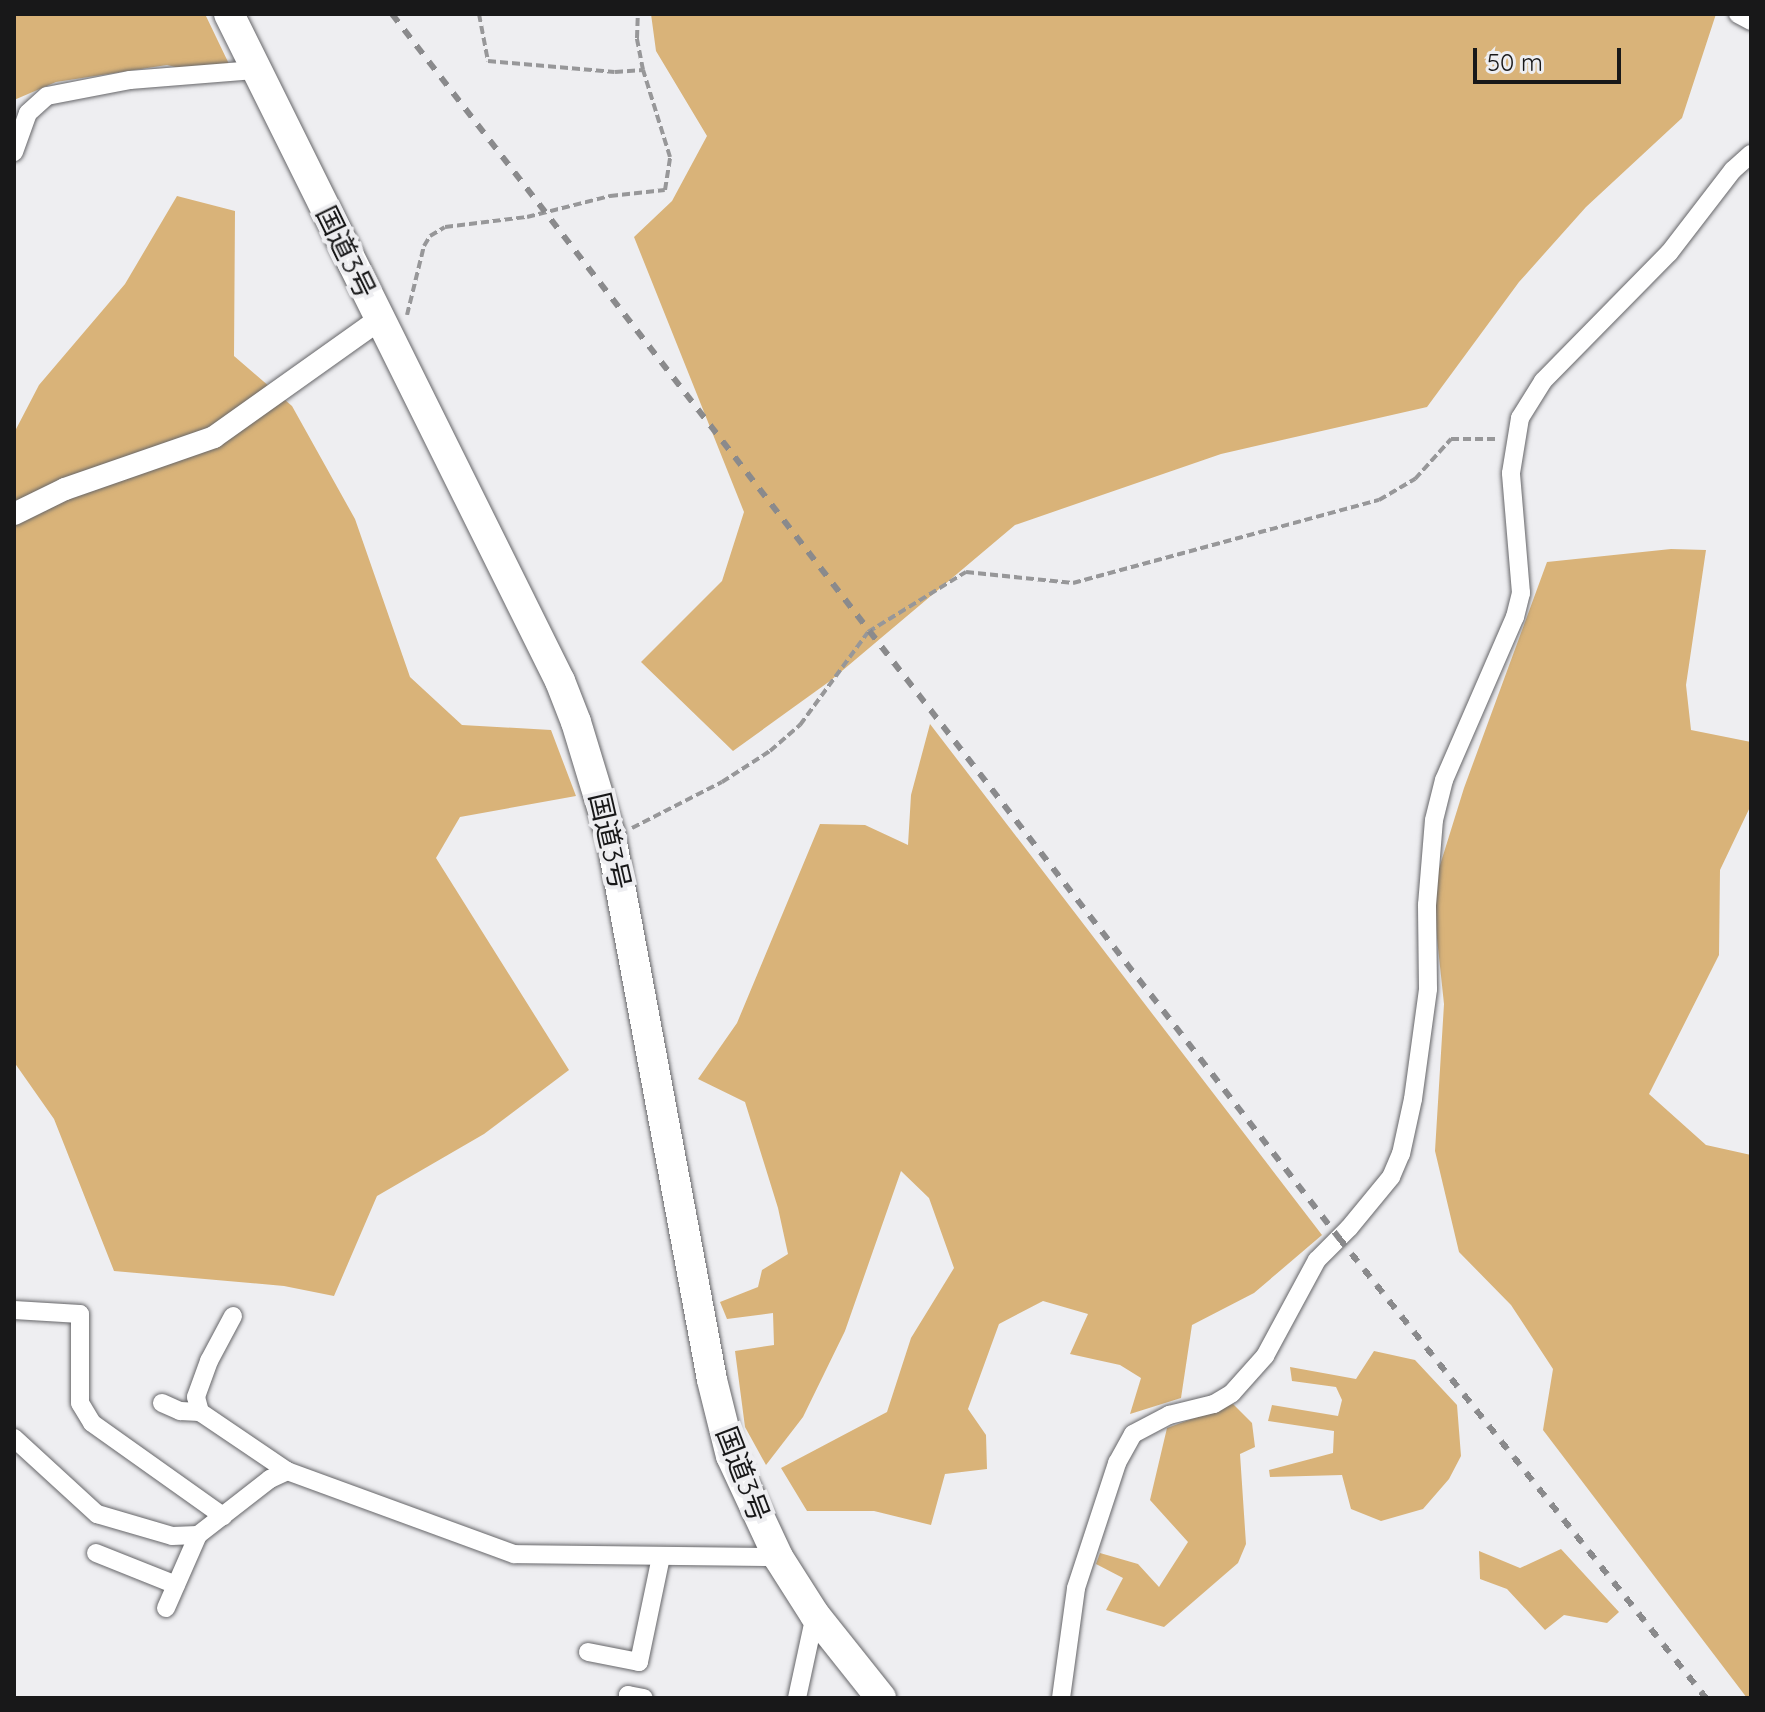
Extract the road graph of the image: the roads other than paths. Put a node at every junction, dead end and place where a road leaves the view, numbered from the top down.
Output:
1 (229, 14) edge
2 (1738, 14) edge
3 (1751, 21) edge
4 (255, 70) junction
5 (14, 152) edge
6 (1751, 154) edge
7 (386, 333) junction
8 (14, 514) edge
9 (14, 1310) edge
10 (233, 1316) dead end
11 (162, 1403) dead end
12 (200, 1412) junction
13 (14, 1438) edge
14 (287, 1471) junction
15 (223, 1516) junction
16 (198, 1535) junction
17 (96, 1553) dead end
18 (661, 1557) junction
19 (778, 1557) junction
20 (176, 1585) junction
21 (166, 1608) dead end
22 (815, 1615) junction
23 (588, 1652) dead end
24 (628, 1698) edge
25 (644, 1698) edge
26 (797, 1698) edge
27 (881, 1698) edge
28 (1061, 1698) edge

1 - 4 highway, 国道3号
2 - 3 street
4 - 5 street
4 - 7 highway, 国道3号
6 - 28 street
7 - 8 street
7 - 19 highway, 国道3号
9 - 15 street
10 - 12 street
11 - 12 street
12 - 14 street
13 - 16 street
14 - 15 street
14 - 18 street
15 - 16 street
16 - 20 street
17 - 20 street
18 - 19 street
18 - 23 street
19 - 22 highway, 国道3号
20 - 21 street
22 - 26 street
22 - 27 highway, 国道3号
24 - 25 street

